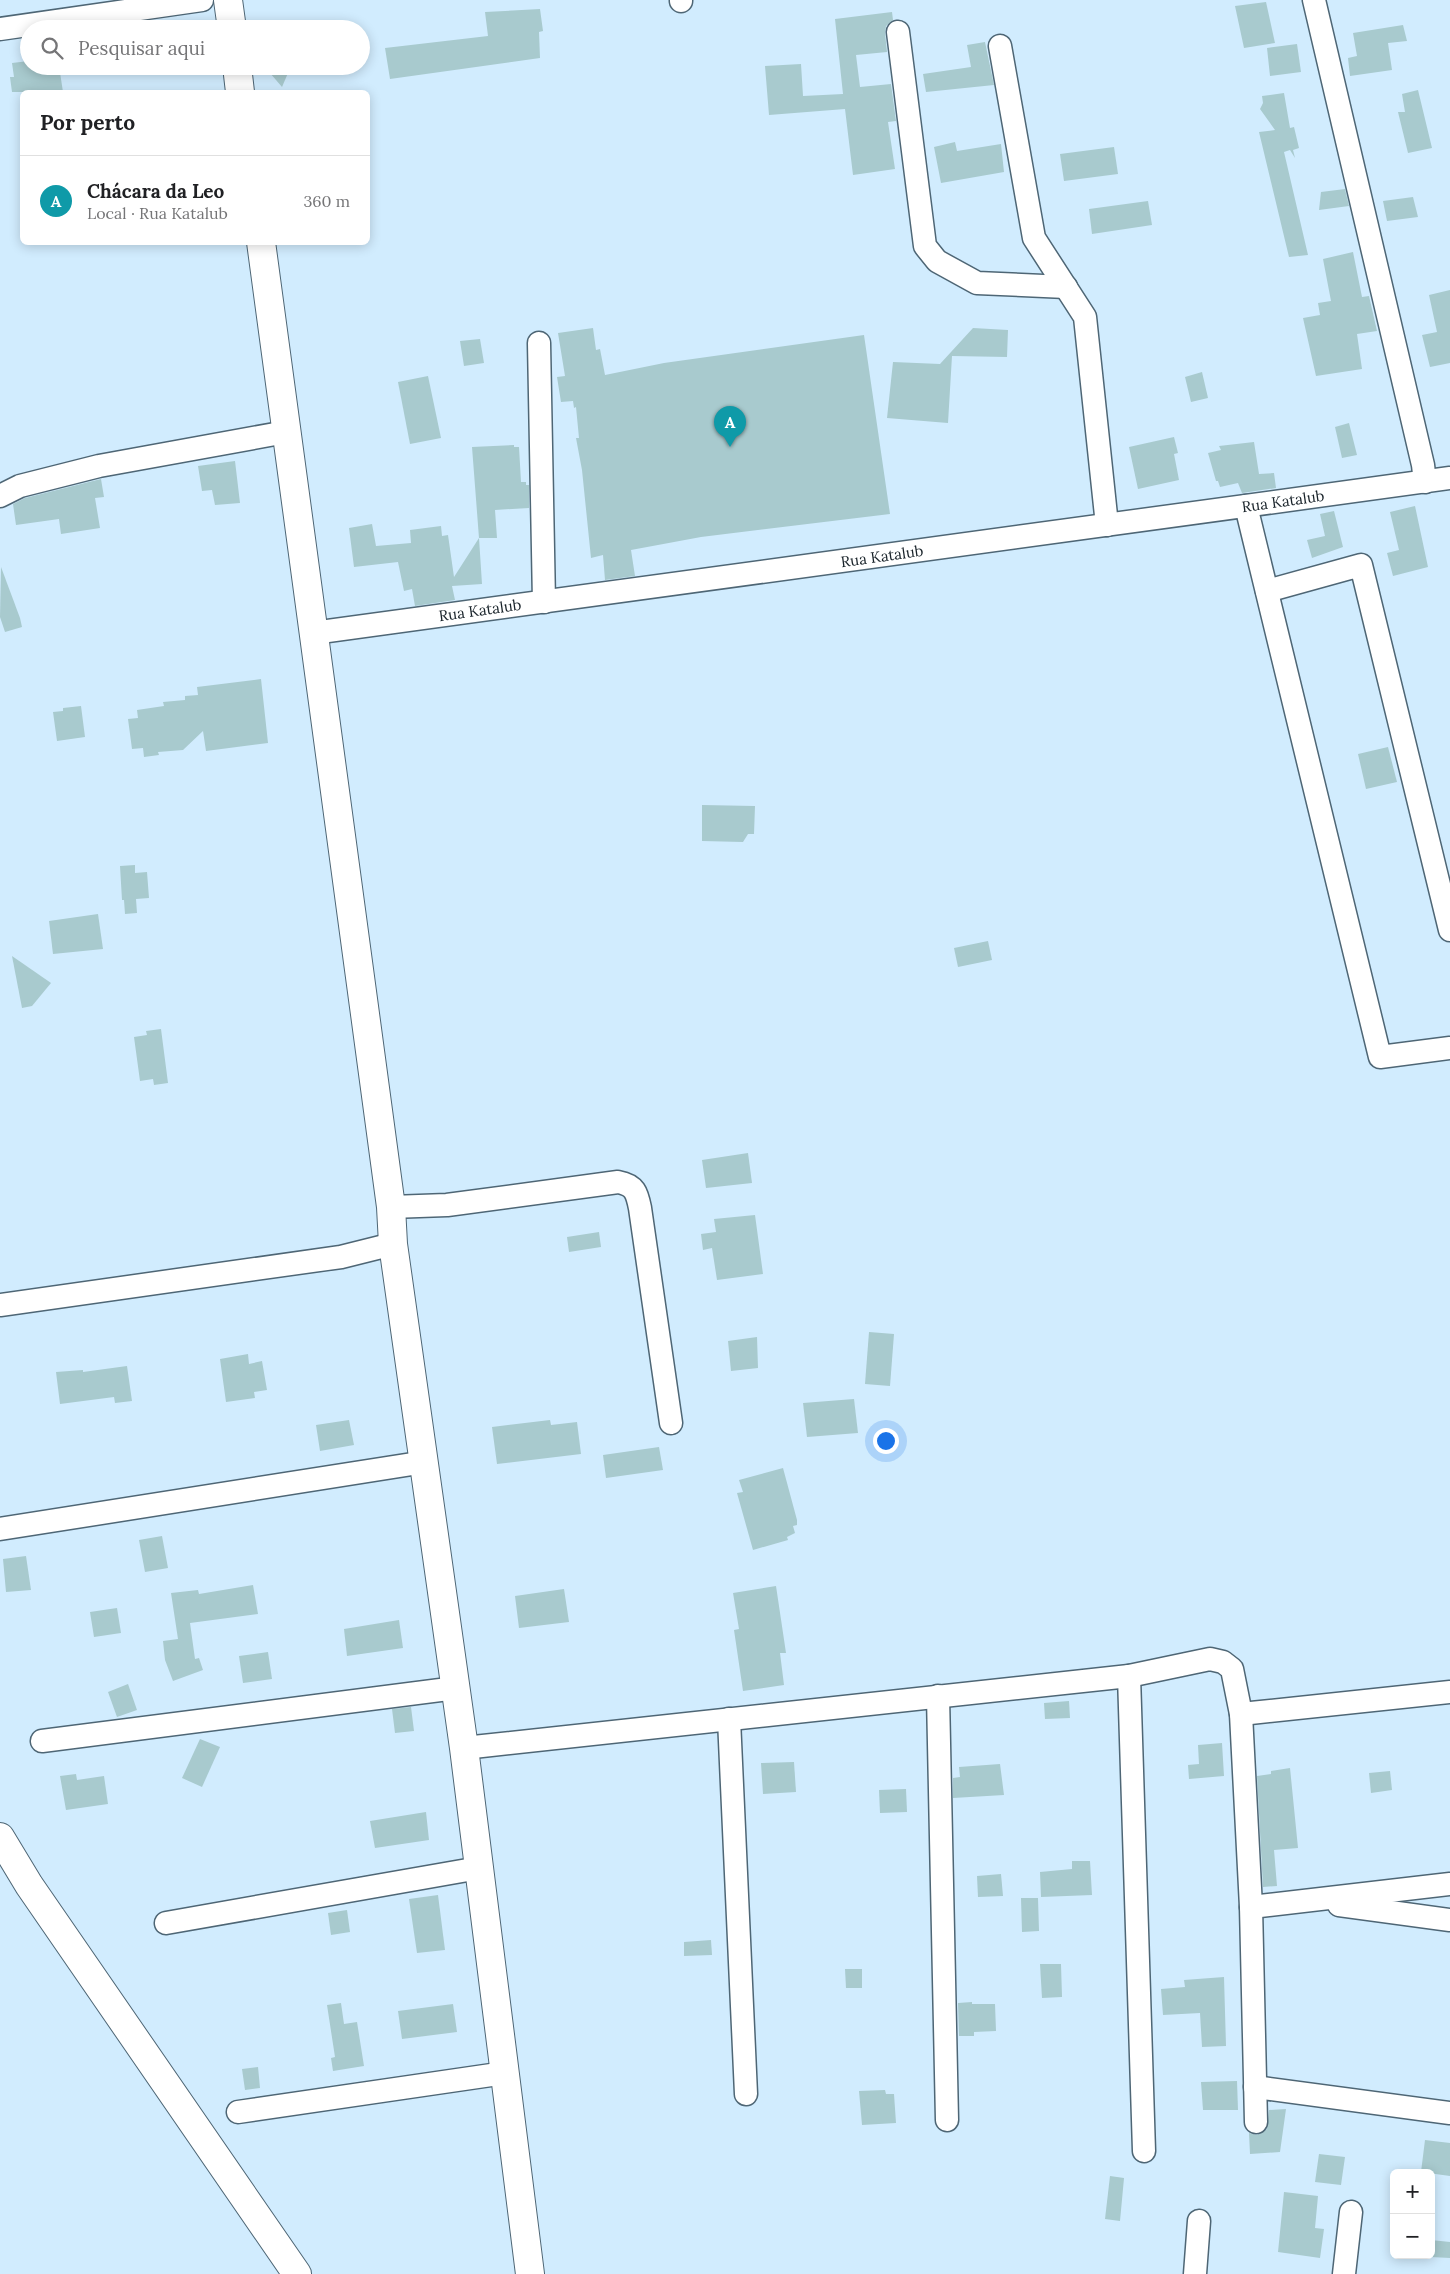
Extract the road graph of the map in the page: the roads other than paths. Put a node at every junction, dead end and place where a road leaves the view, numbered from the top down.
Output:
1 (202, 0) edge
2 (228, 0) edge
3 (1314, 0) edge
4 (63, 20) edge
5 (231, 20) edge
6 (20, 26) edge
7 (0, 29) edge
8 (898, 32) dead end
9 (1000, 46) dead end
10 (238, 75) edge
11 (240, 90) edge
12 (261, 245) edge
13 (1066, 287) junction
14 (540, 343) dead end
15 (286, 432) junction
16 (1450, 478) edge
17 (1424, 482) junction
18 (0, 496) edge
19 (1246, 506) junction
20 (1107, 525) junction
21 (1267, 591) junction
22 (544, 602) junction
23 (313, 633) junction
24 (1450, 930) edge
25 (1450, 1048) edge
26 (391, 1207) junction
27 (393, 1244) junction
28 (0, 1305) edge
29 (671, 1423) dead end
30 (425, 1462) junction
31 (0, 1529) edge
32 (1129, 1676) junction
33 (456, 1688) junction
34 (1450, 1692) edge
35 (938, 1696) junction
36 (1241, 1714) junction
37 (729, 1719) junction
38 (42, 1741) dead end
39 (464, 1748) junction
40 (0, 1837) edge
41 (479, 1868) junction
42 (1450, 1884) edge
43 (1306, 1900) junction
44 (1251, 1906) junction
45 (1450, 1920) edge
46 (166, 1923) dead end
47 (504, 2073) junction
48 (1255, 2087) junction
49 (746, 2094) dead end
50 (238, 2112) dead end
51 (1450, 2113) edge
52 (948, 2120) dead end
53 (1256, 2122) dead end
54 (1144, 2151) dead end
55 (1351, 2212) dead end
56 (1199, 2222) dead end
57 (297, 2274) edge
58 (530, 2274) edge
59 (1195, 2274) edge
60 (1344, 2274) edge

1 - 4 street
2 - 5 main road
3 - 17 street
6 - 7 street
8 - 13 street
9 - 13 street
10 - 11 main road
12 - 15 main road
13 - 20 street
14 - 22 street
15 - 18 street
15 - 23 main road
16 - 17 street, Rua Katalub
17 - 19 street, Rua Katalub
19 - 20 street, Rua Katalub
19 - 21 street
20 - 22 street, Rua Katalub
21 - 24 street
21 - 25 street
22 - 23 street, Rua Katalub
23 - 26 main road
26 - 27 main road
26 - 29 street
27 - 28 street
27 - 30 main road
30 - 31 street
30 - 33 main road
32 - 35 street
32 - 36 street
32 - 54 street
33 - 38 street
33 - 39 main road
34 - 36 street
35 - 37 street
35 - 52 street
36 - 44 street
37 - 39 street
37 - 49 street
39 - 41 main road
40 - 57 main road
41 - 46 street
41 - 47 main road
42 - 43 street
43 - 44 street
43 - 45 street
44 - 48 street
47 - 50 street
47 - 58 main road
48 - 51 street
48 - 53 street
55 - 60 street
56 - 59 street

